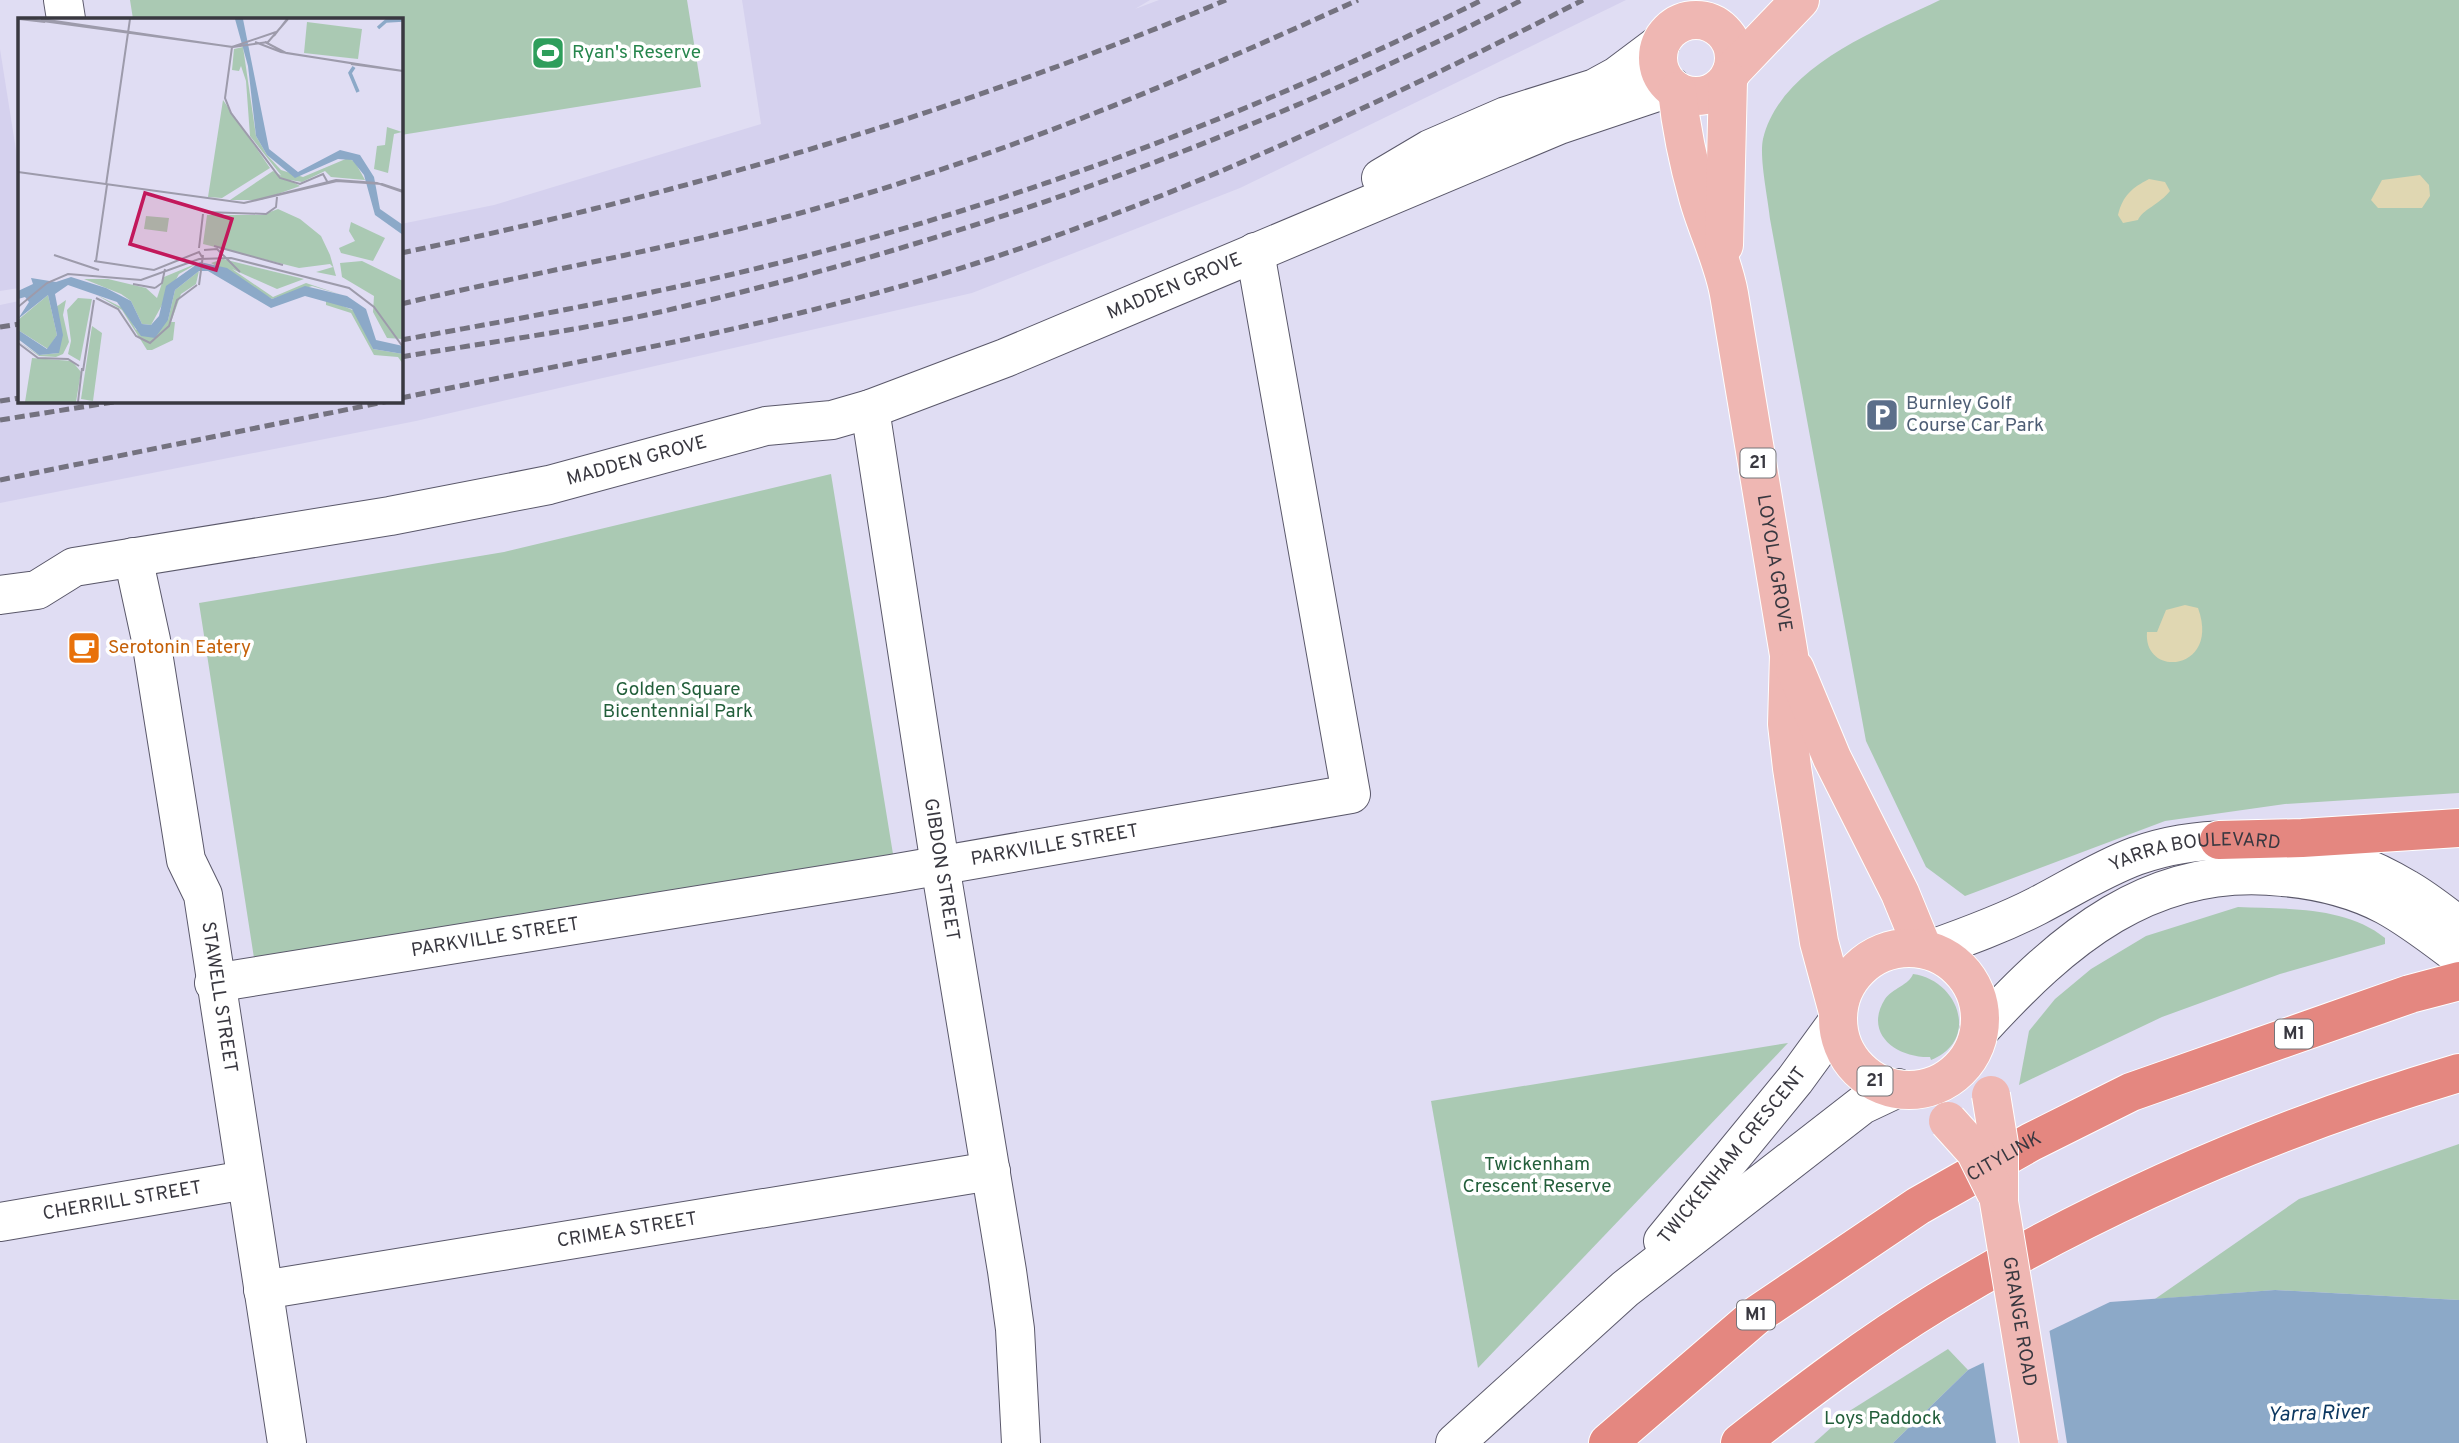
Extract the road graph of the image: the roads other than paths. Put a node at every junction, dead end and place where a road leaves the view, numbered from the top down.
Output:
1 (63, 0) edge
2 (1723, 0) edge
3 (1800, 0) edge
4 (66, 18) edge
5 (1671, 33) junction
6 (1730, 75) junction
7 (1674, 89) junction
8 (1255, 251) junction
9 (1724, 265) junction
10 (870, 409) junction
11 (134, 557) junction
12 (0, 595) edge
13 (1788, 654) junction
14 (2459, 828) edge
15 (2219, 840) junction
16 (940, 865) junction
17 (2430, 915) edge
18 (1926, 950) junction
19 (2459, 956) edge
20 (2459, 981) edge
21 (214, 983) junction
22 (1838, 1016) junction
23 (1978, 1035) junction
24 (2459, 1073) edge
25 (1899, 1088) junction
26 (991, 1171) junction
27 (246, 1180) junction
28 (1999, 1202) junction
29 (0, 1223) edge
30 (1625, 1289) junction
31 (263, 1290) junction
32 (1015, 1329) junction
33 (287, 1443) edge
34 (1021, 1443) edge
35 (1046, 1443) edge
36 (1455, 1443) edge
37 (1608, 1443) edge
38 (1740, 1443) edge
39 (2039, 1443) edge

1 - 4 street
2 - 5 main road, MADDEN GROVE
3 - 6 main road
5 - 6 main road, 21
5 - 7 main road, 21
5 - 8 street, MADDEN GROVE
6 - 7 main road
6 - 9 main road, LOYOLA GROVE / 21
7 - 8 street, MADDEN GROVE
7 - 9 main road, LOYOLA GROVE / 21
8 - 10 street, MADDEN GROVE
8 - 16 street, PARKVILLE STREET
9 - 13 main road, LOYOLA GROVE / 21
10 - 11 street, MADDEN GROVE
10 - 16 street, GIBDON STREET
11 - 12 street, MADDEN GROVE
11 - 21 street, STAWELL STREET
13 - 18 main road, LOYOLA GROVE / 21
13 - 22 main road, LOYOLA GROVE / 21
14 - 15 highway
15 - 17 street, YARRA BOULEVARD
15 - 18 street, YARRA BOULEVARD
16 - 21 street, PARKVILLE STREET
16 - 26 street, GIBDON STREET
17 - 19 street, YARRA BOULEVARD
17 - 23 street, YARRA BOULEVARD
18 - 22 main road
18 - 23 main road, 21
20 - 37 highway, CITYLINK / M1
21 - 27 street, STAWELL STREET
22 - 25 main road, 21
22 - 30 street, TWICKENHAM CRESCENT
23 - 25 main road, 21
23 - 28 main road, GRANGE ROAD / 21, bridge
24 - 38 highway
25 - 28 main road, GRANGE ROAD / 21, bridge
25 - 30 street, TWICKENHAM CRESCENT
26 - 31 street, CRIMEA STREET
26 - 32 street, GIBDON STREET
27 - 29 street, CHERRILL STREET
27 - 31 street, STAWELL STREET
28 - 39 main road, GRANGE ROAD / 21, bridge
30 - 36 street, TWICKENHAM CRESCENT
31 - 33 street, STAWELL STREET
32 - 34 street, GIBDON STREET
32 - 35 street, GIBDON STREET

